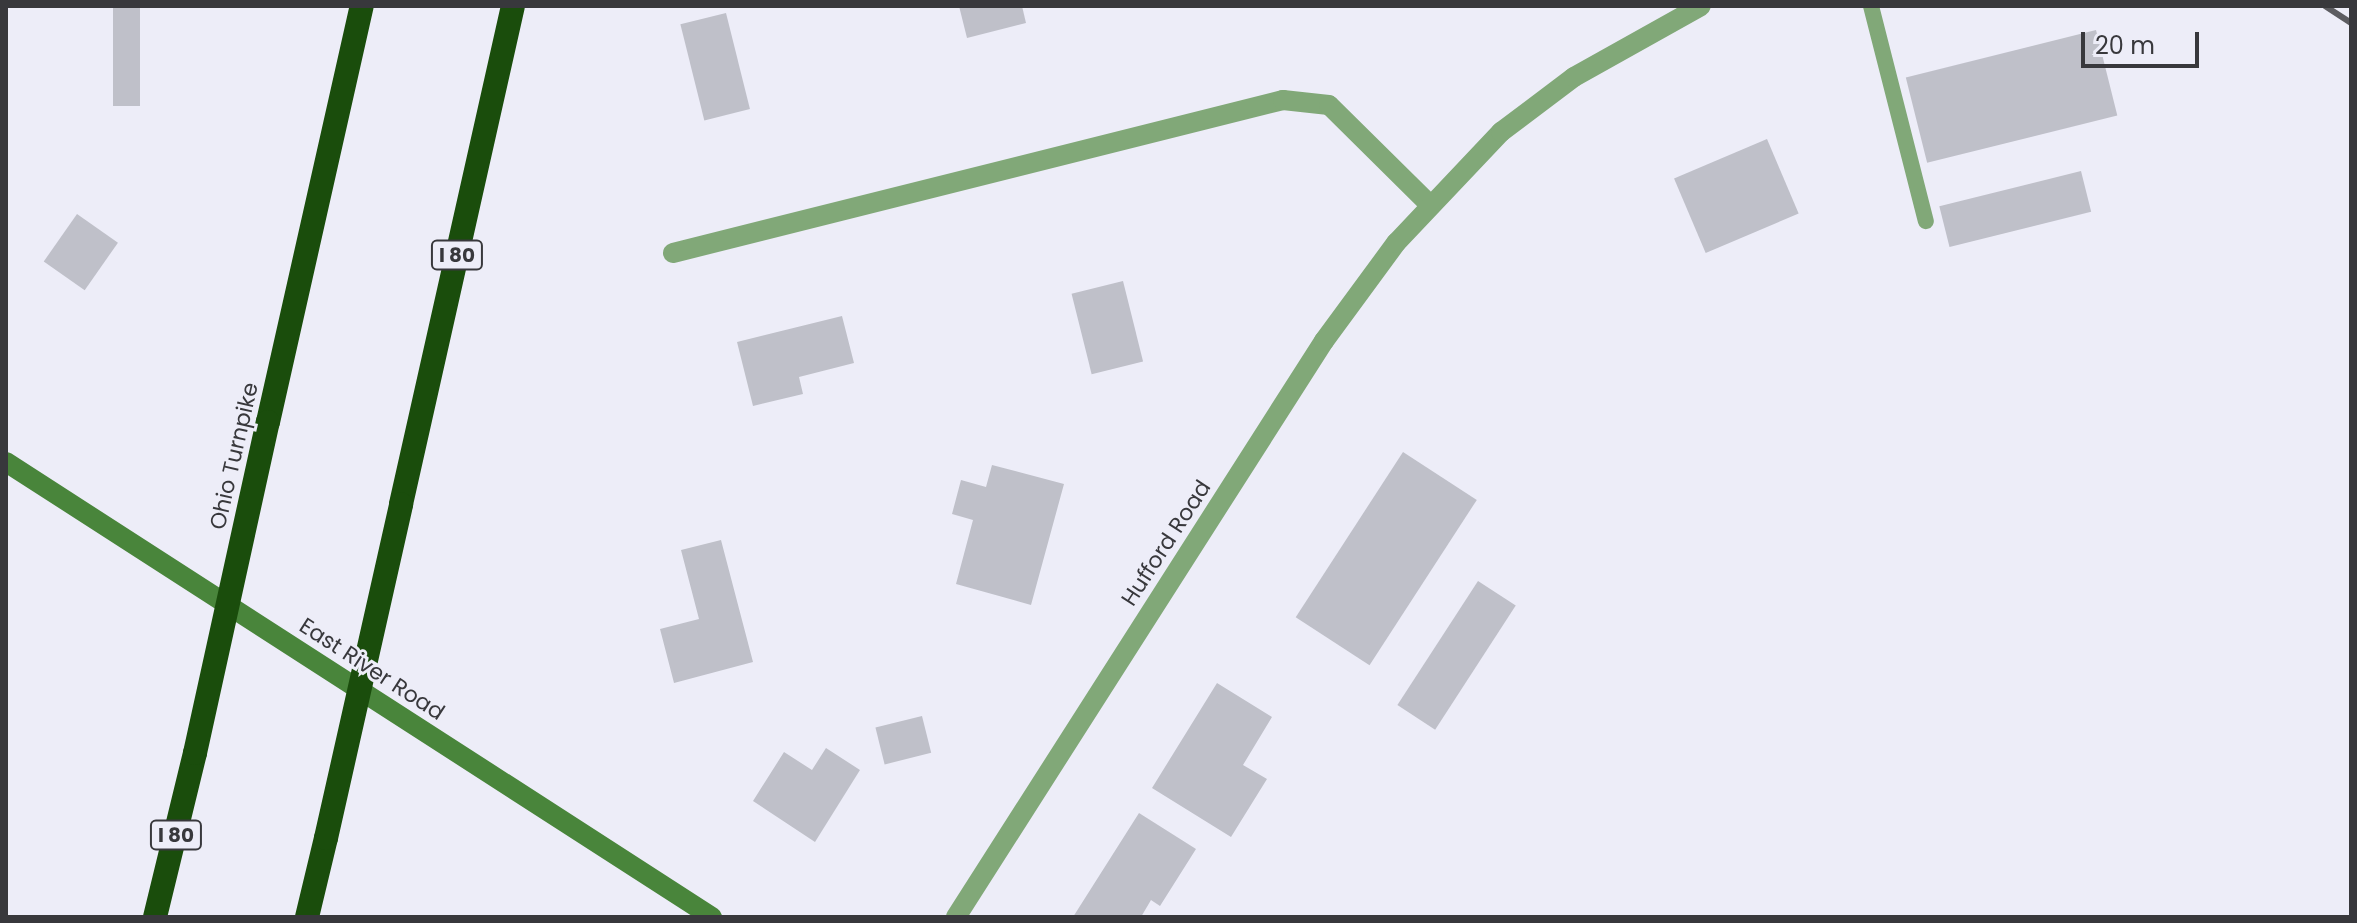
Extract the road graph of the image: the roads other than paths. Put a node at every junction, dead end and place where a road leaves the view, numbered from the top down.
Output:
1 (362, 6) edge
2 (513, 6) edge
3 (1701, 6) edge
4 (1871, 6) edge
5 (1429, 204) junction
6 (1926, 221) dead end
7 (673, 253) dead end
8 (6, 462) edge
9 (155, 917) edge
10 (307, 917) edge
11 (712, 917) edge
12 (956, 917) edge

1 - 9 highway, Ohio Turnpike / I 80, bridge
2 - 10 highway, I 80, bridge
3 - 5 street, Hufford Road
4 - 6 lane
5 - 7 street
5 - 12 street, Hufford Road
8 - 11 main road, East River Road

